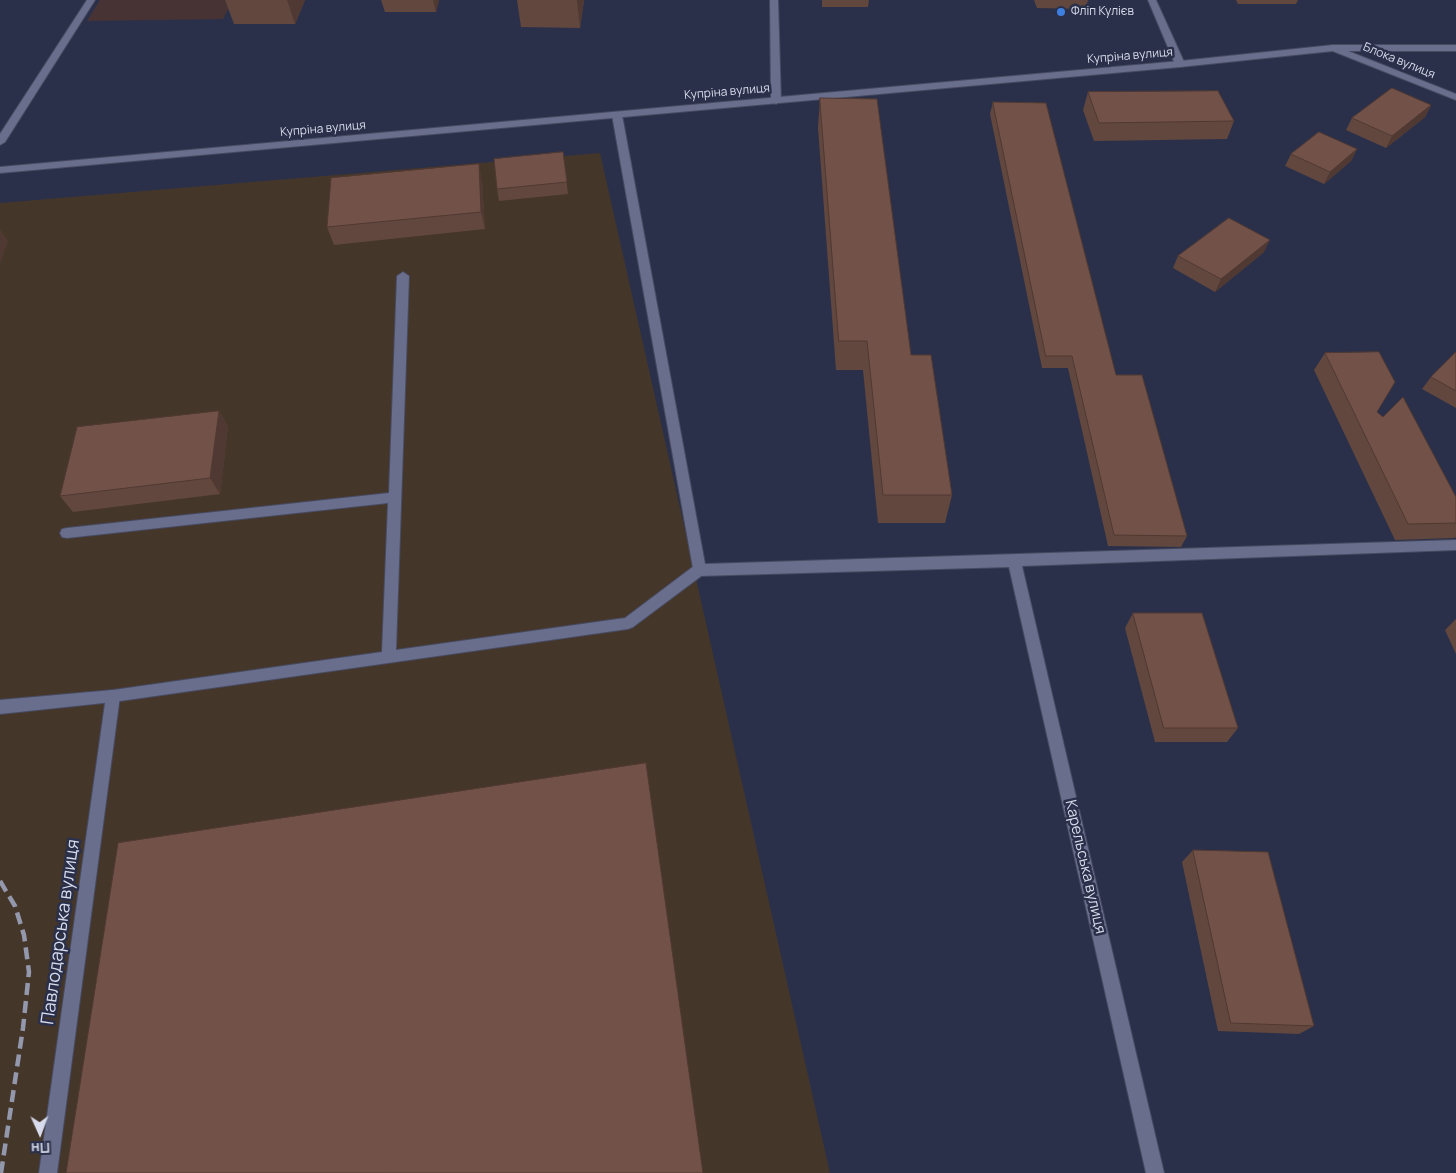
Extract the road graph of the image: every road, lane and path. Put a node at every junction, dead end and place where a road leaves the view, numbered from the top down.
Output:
1 (91, 0) edge
2 (774, 0) edge
3 (1152, 0) edge
4 (1333, 48) junction
5 (1456, 48) edge
6 (1180, 64) junction
7 (1456, 97) edge
8 (776, 100) junction
9 (617, 115) junction
10 (0, 142) edge
11 (0, 170) edge
12 (403, 276) dead end
13 (395, 497) junction
14 (67, 533) dead end
15 (1456, 545) edge
16 (1014, 561) junction
17 (699, 570) junction
18 (389, 657) junction
19 (113, 696) junction
20 (0, 707) edge
21 (48, 1173) edge
22 (1155, 1173) edge

1 - 10 street
2 - 8 street
3 - 6 street
4 - 5 street, Купріна вулиця
4 - 6 street, Купріна вулиця
4 - 7 street, Блока вулиця
6 - 8 street, Купріна вулиця
8 - 9 street, Купріна вулиця
9 - 11 street, Купріна вулиця
9 - 17 street
12 - 13 street
13 - 14 street
13 - 18 street
15 - 16 street
16 - 17 street
16 - 22 street, Карельська вулиця
17 - 18 street
18 - 19 street
19 - 20 street
19 - 21 street, Павлодарська вулиця

